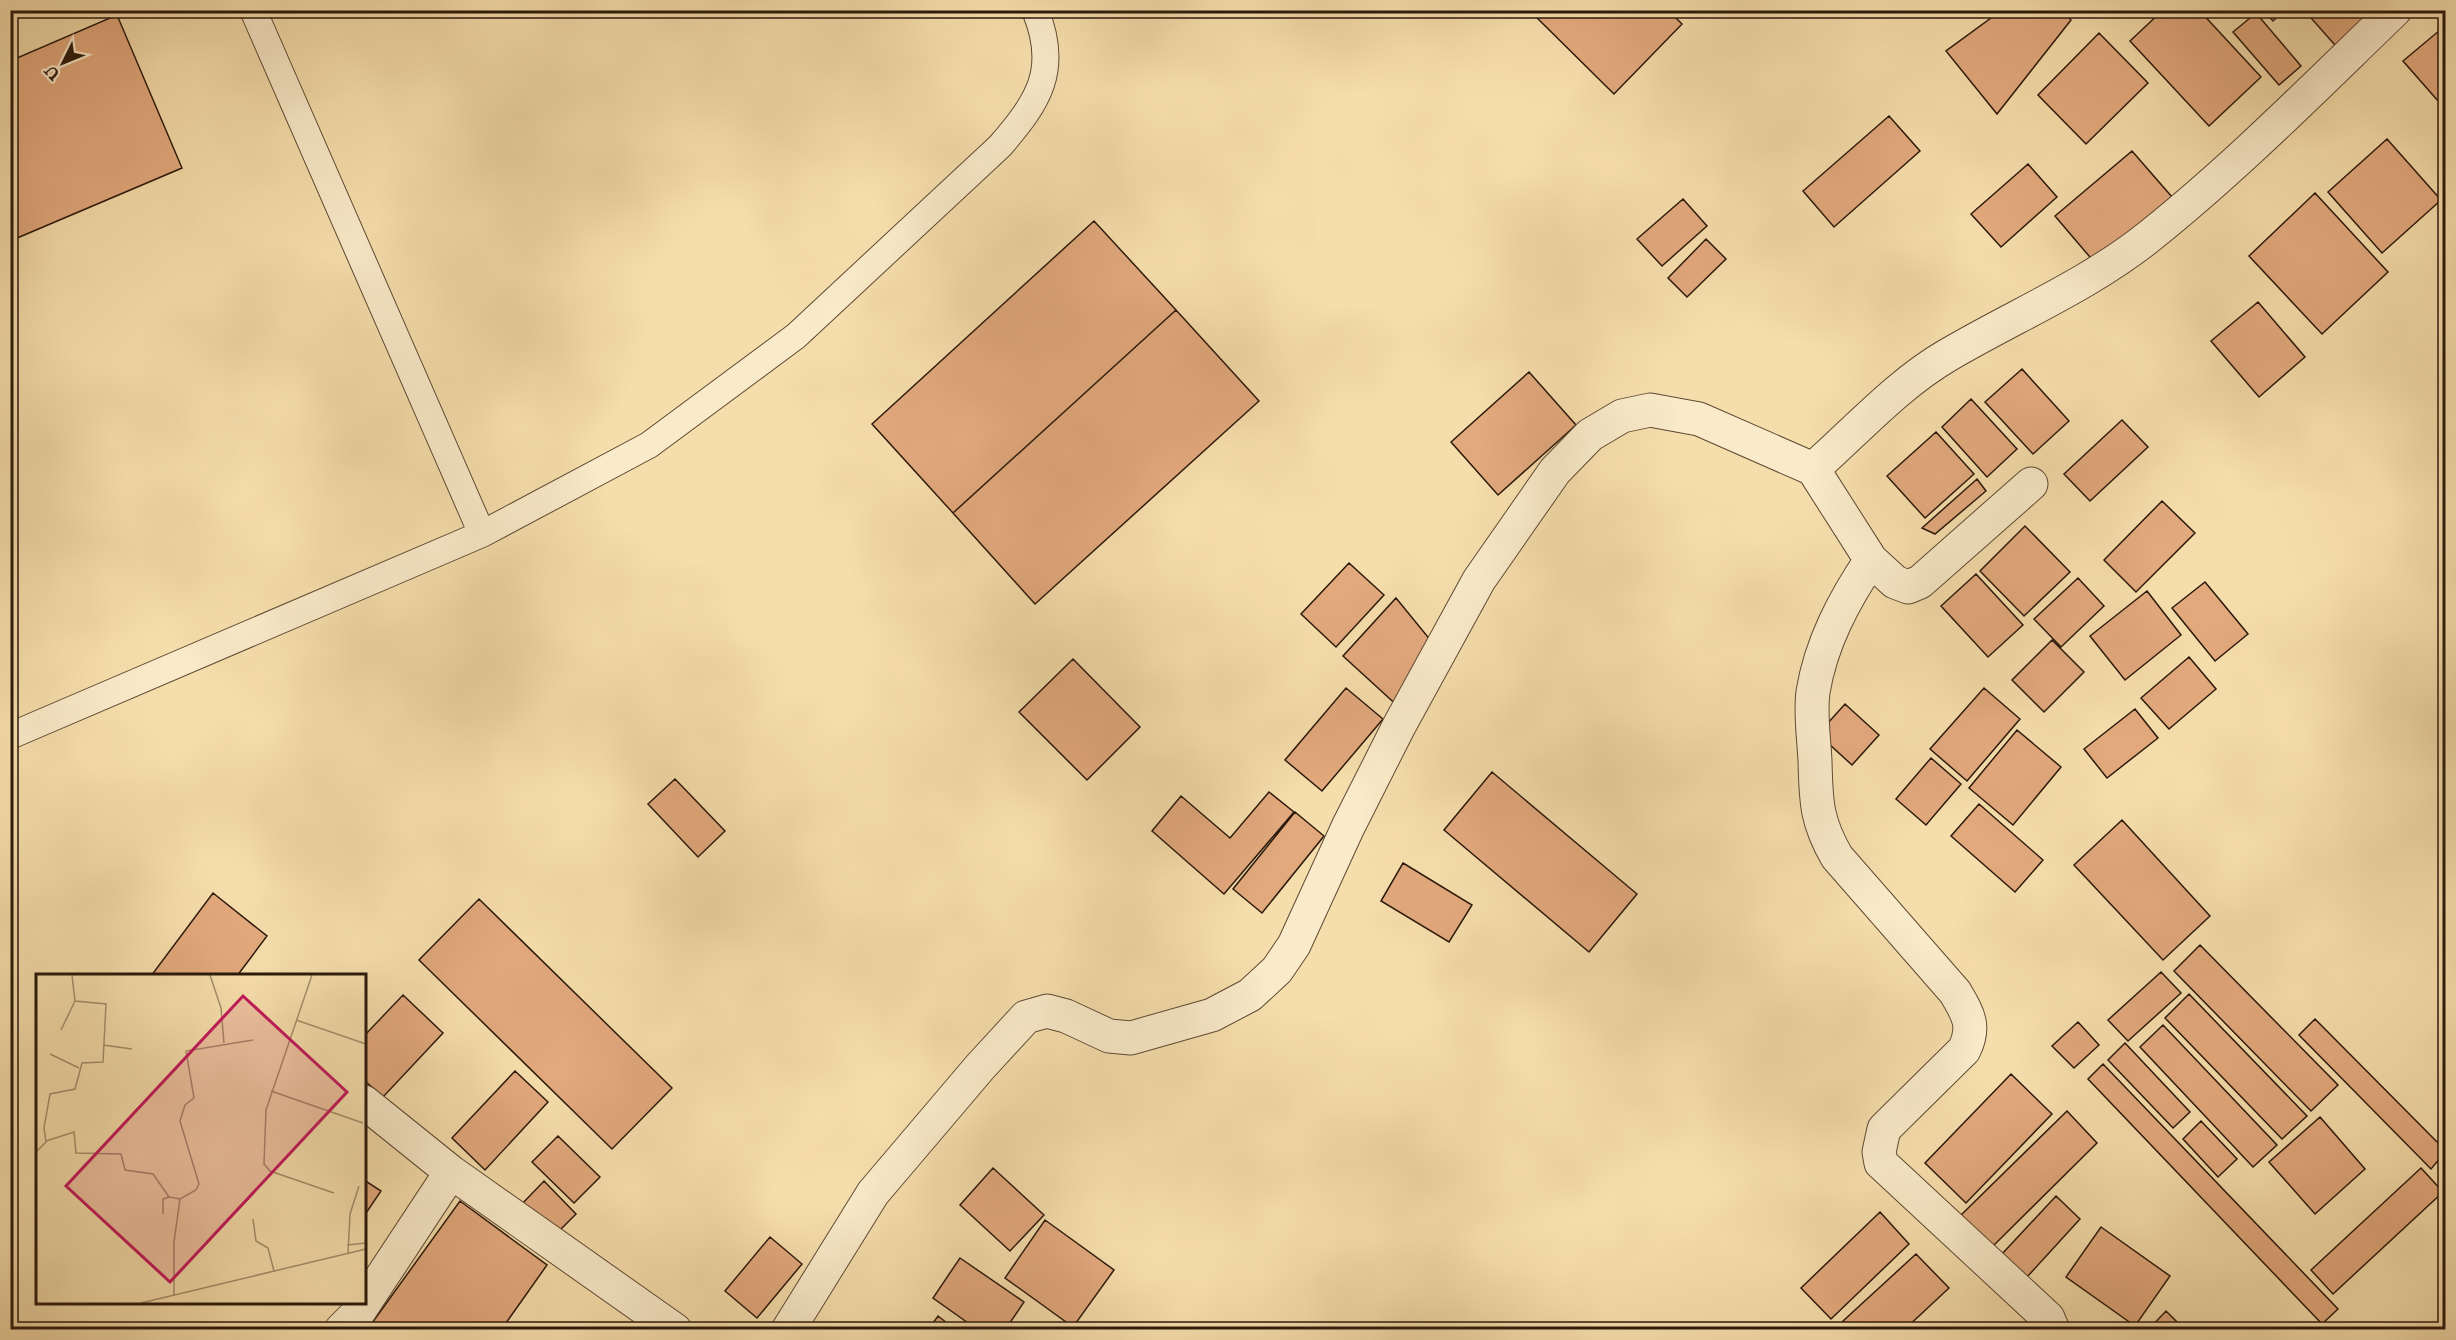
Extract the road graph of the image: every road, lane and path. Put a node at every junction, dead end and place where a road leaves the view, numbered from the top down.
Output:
1 (253, 10) edge
2 (1035, 10) edge
3 (2395, 10) edge
4 (1813, 469) junction
5 (2031, 484) dead end
6 (482, 534) junction
7 (1871, 560) junction
8 (10, 736) edge
9 (366, 1104) edge
10 (451, 1172) junction
11 (366, 1301) edge
12 (364, 1304) edge
13 (341, 1329) edge
14 (675, 1329) edge
15 (788, 1329) edge
16 (2053, 1329) edge

1 - 6 lane
2 - 6 lane
3 - 4 street
4 - 7 street
4 - 15 street
5 - 7 street
6 - 8 lane
7 - 16 street
9 - 10 street
10 - 11 street
10 - 14 street
12 - 13 street

